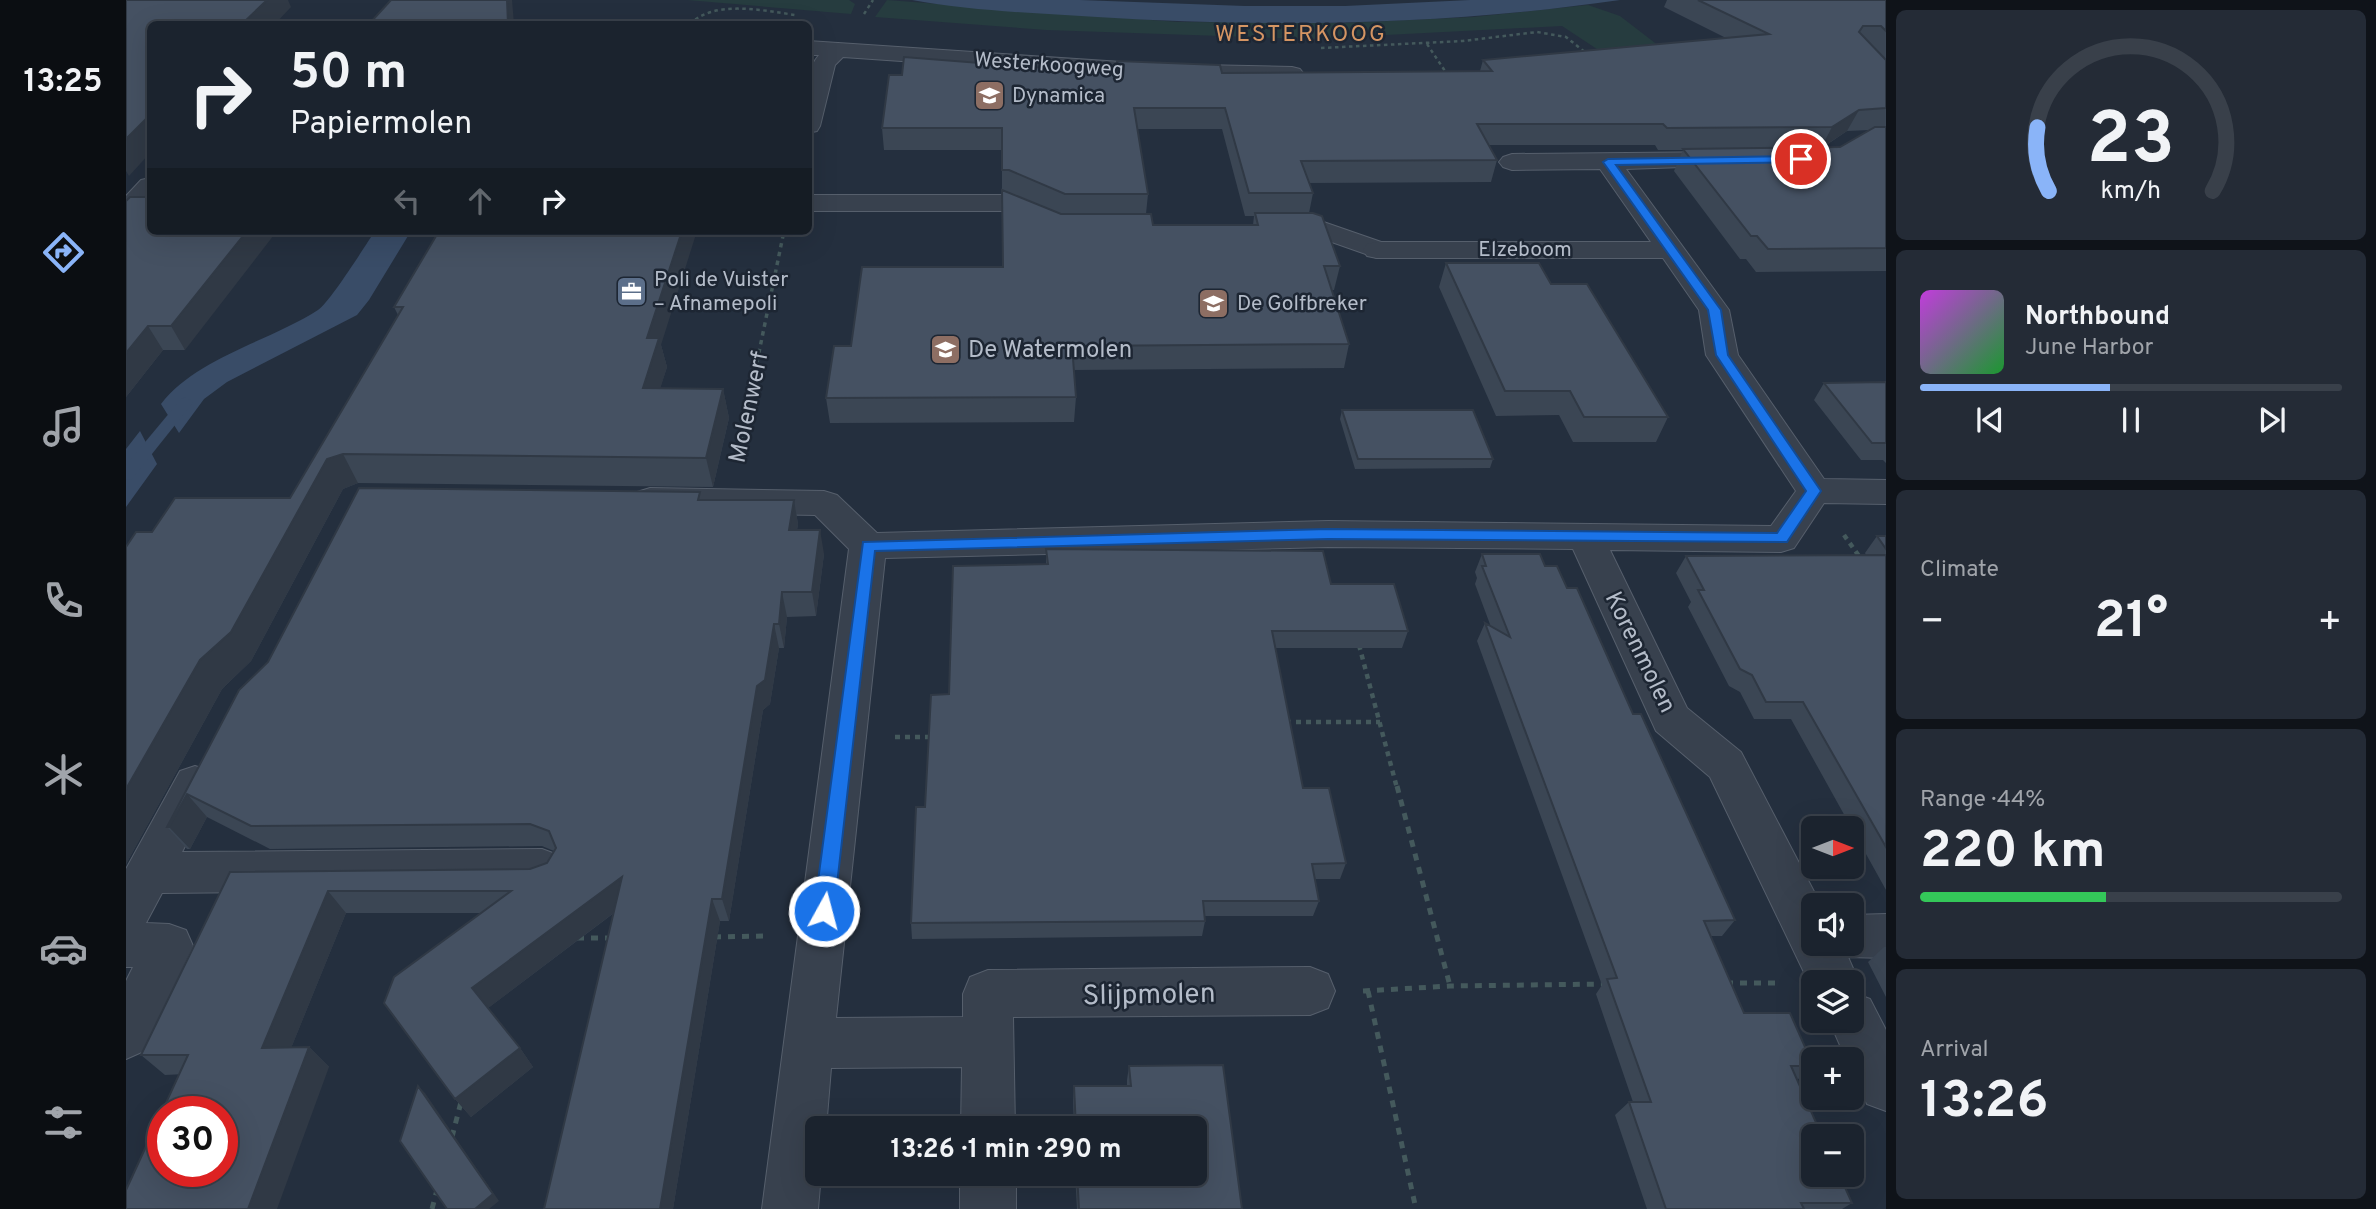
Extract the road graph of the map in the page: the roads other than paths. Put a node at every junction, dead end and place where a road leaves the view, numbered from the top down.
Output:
1 (812, 48) edge
2 (838, 48) junction
3 (1318, 75) edge
4 (812, 110) edge
5 (1760, 160) edge
6 (1512, 162) dead end
7 (1608, 162) junction
8 (147, 190) edge
9 (812, 203) edge
10 (136, 206) edge
11 (1242, 226) edge
12 (1074, 227) edge
13 (1672, 250) junction
14 (1814, 491) junction
15 (1886, 492) edge
16 (619, 499) edge
17 (1586, 537) junction
18 (868, 546) junction
19 (213, 750) edge
20 (542, 869) edge
21 (148, 873) junction
22 (1801, 913) edge
23 (126, 915) edge
24 (1864, 936) edge
25 (1886, 936) edge
26 (126, 945) edge
27 (1310, 991) road end
28 (988, 1018) junction
29 (1860, 1033) edge
30 (126, 1034) edge
31 (808, 1043) junction
32 (1886, 1085) edge
33 (988, 1116) edge
34 (988, 1186) edge
35 (790, 1209) edge
36 (988, 1209) edge

1 - 2 street
2 - 3 street, Westerkoogweg
2 - 4 street
5 - 7 street
6 - 7 street
7 - 13 street
8 - 10 street
9 - 12 street
11 - 13 street, Elzeboom
13 - 14 street
14 - 15 street
14 - 17 street
16 - 18 street
17 - 18 street
17 - 22 street, Korenmolen
18 - 31 street
19 - 21 street
20 - 21 street
21 - 23 street
24 - 25 street
26 - 30 street
27 - 28 street, Slijpmolen
28 - 31 street, Slijpmolen
28 - 33 street
29 - 32 street
31 - 35 street
34 - 36 street

